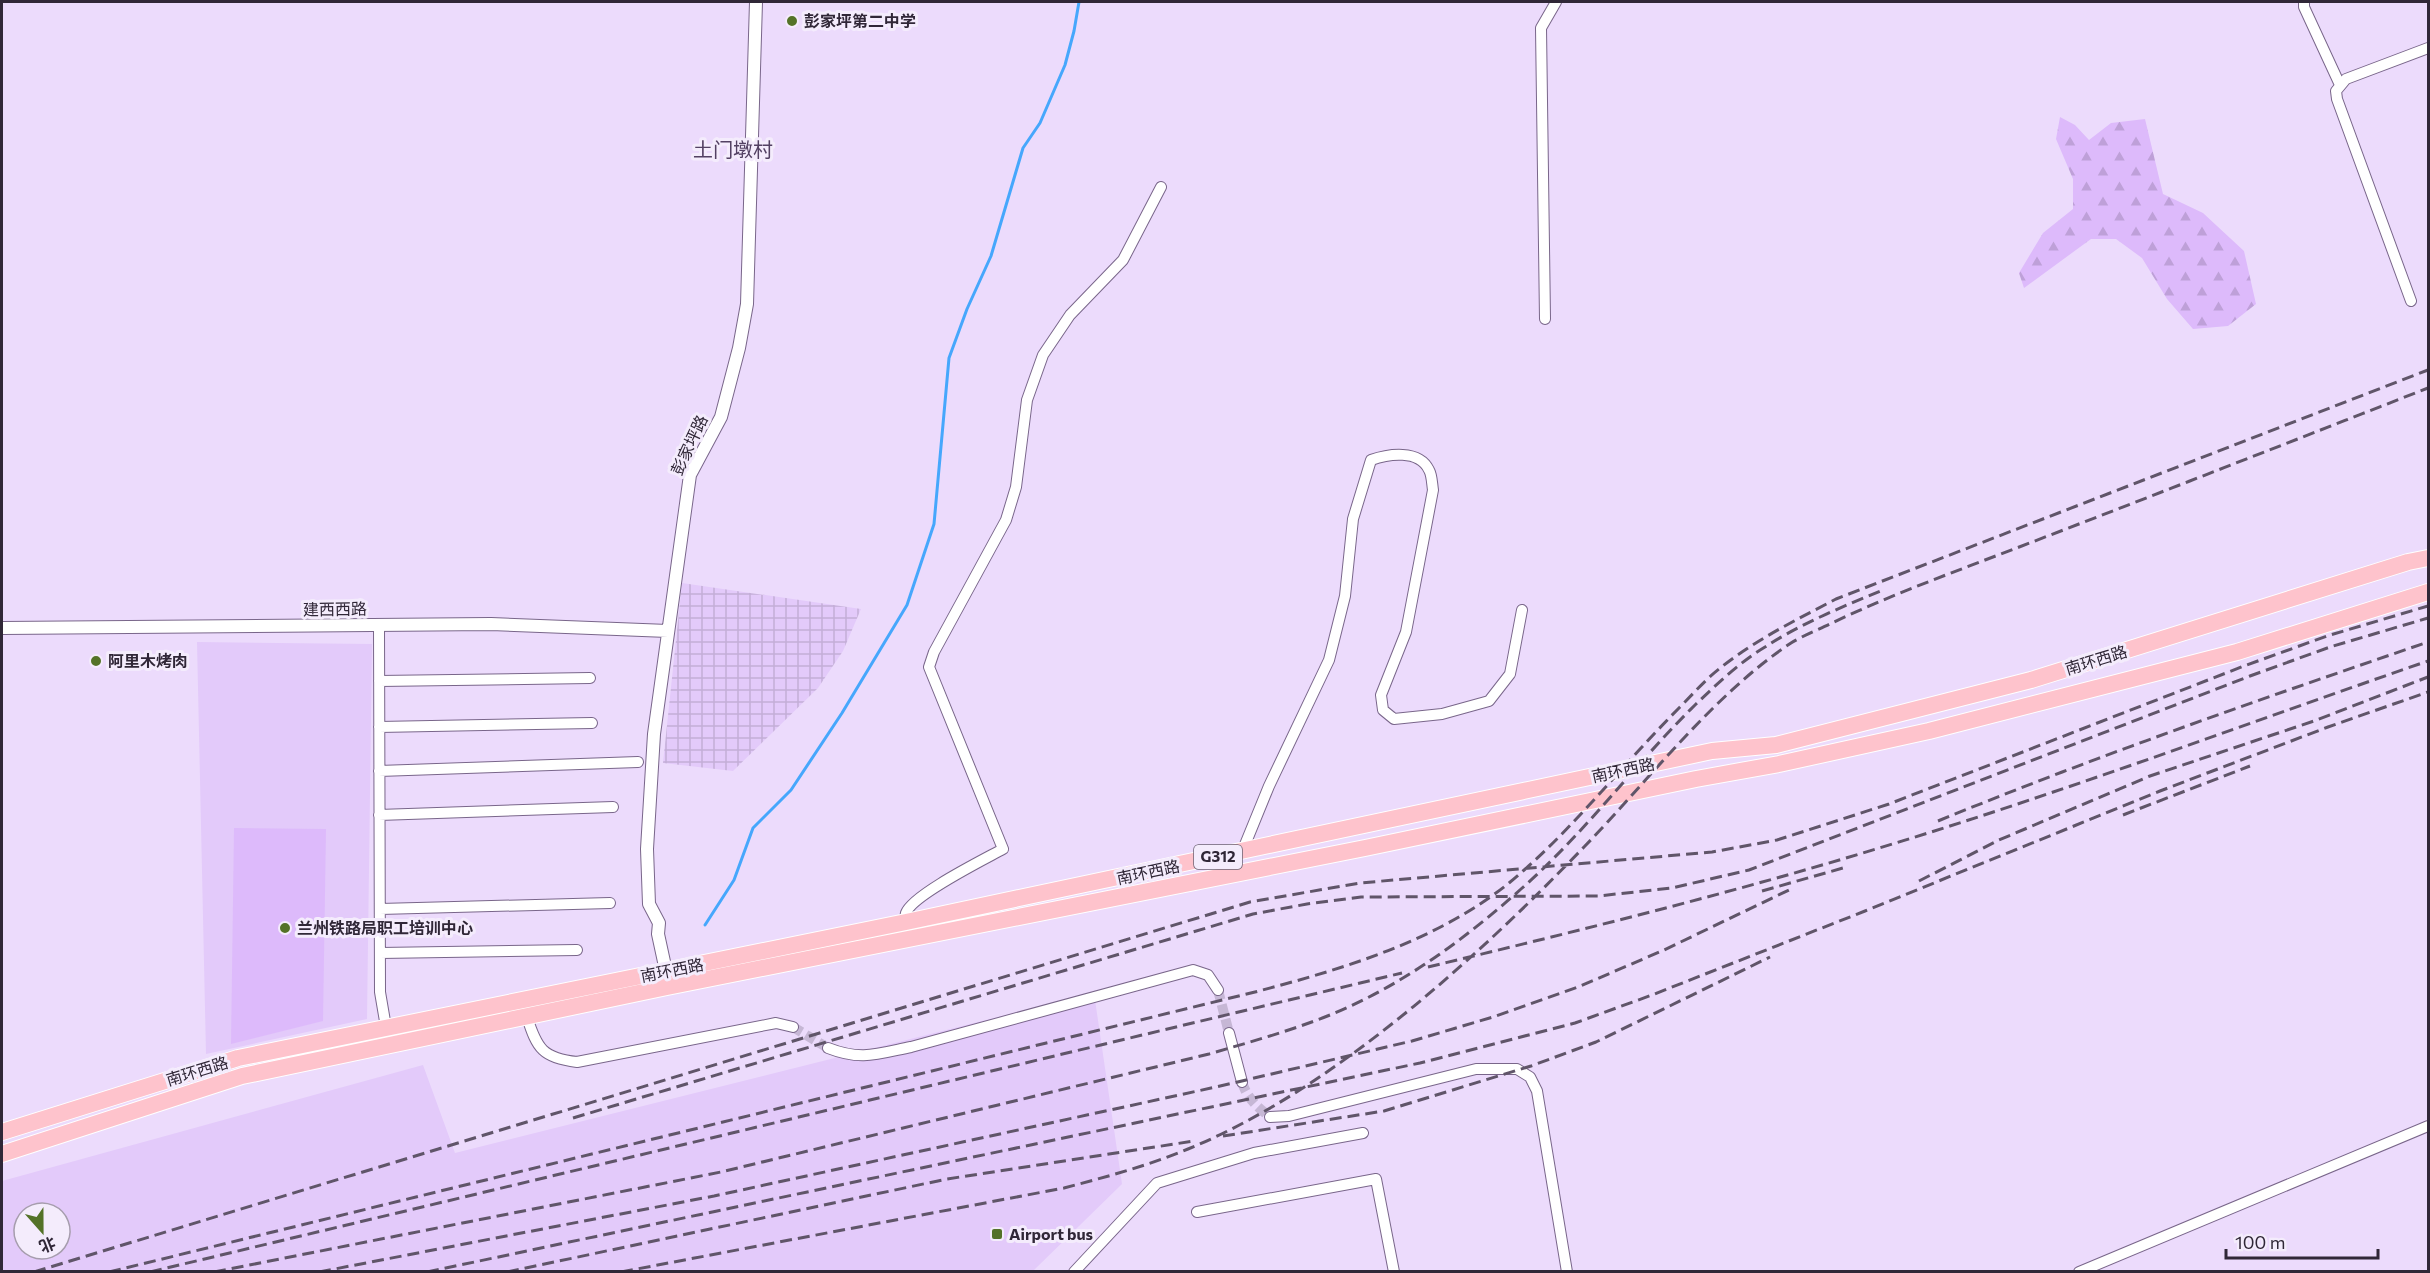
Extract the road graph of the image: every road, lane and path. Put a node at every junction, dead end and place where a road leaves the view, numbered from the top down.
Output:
1 (756, 2) edge
2 (1556, 2) edge
3 (2304, 2) edge
4 (2428, 48) edge
5 (2340, 85) junction
6 (1161, 188) dead end
7 (2411, 301) dead end
8 (1545, 319) dead end
9 (2428, 558) edge
10 (2428, 592) edge
11 (1522, 610) dead end
12 (379, 625) junction
13 (2, 628) edge
14 (668, 631) junction
15 (590, 678) dead end
16 (379, 681) junction
17 (592, 723) dead end
18 (379, 727) junction
19 (638, 762) dead end
20 (379, 771) junction
21 (614, 807) dead end
22 (379, 815) junction
23 (1242, 852) junction
24 (609, 903) dead end
25 (380, 909) junction
26 (906, 922) junction
27 (577, 950) dead end
28 (380, 953) junction
29 (666, 971) junction
30 (1218, 990) tunnel mouth
31 (527, 1017) junction
32 (386, 1027) junction
33 (793, 1027) tunnel mouth
34 (1229, 1033) tunnel mouth
35 (388, 1045) junction
36 (828, 1048) tunnel mouth
37 (1242, 1082) tunnel mouth
38 (1270, 1117) dead end
39 (2428, 1126) edge
40 (2, 1132) edge
41 (1363, 1133) dead end
42 (2, 1154) edge
43 (1197, 1212) dead end
44 (1074, 1272) edge
45 (1394, 1272) edge
46 (1567, 1272) edge
47 (2079, 1272) edge

1 - 14 street, 彭家坪路
2 - 8 street
3 - 5 street
4 - 5 street
5 - 7 street
6 - 26 street
9 - 23 highway, 南环西路 / G312
10 - 31 highway, 南环西路 / G312
11 - 23 street
12 - 13 street, 建西西路
12 - 14 street, 建西西路
12 - 16 street
14 - 29 street, 彭家坪路
15 - 16 street
16 - 18 street
17 - 18 street
18 - 20 street
19 - 20 street
20 - 22 street
21 - 22 street
22 - 25 street
23 - 26 highway, 南环西路 / G312
24 - 25 street
25 - 28 street
26 - 29 highway, 南环西路 / G312
27 - 28 street
28 - 32 street
29 - 32 highway, 南环西路 / G312
30 - 36 street
31 - 33 street
31 - 35 highway, 南环西路 / G312
32 - 35 street
32 - 40 highway, 南环西路 / G312
34 - 37 street
35 - 42 highway, 南环西路 / G312
38 - 46 street
39 - 47 street
41 - 44 street
43 - 45 street

